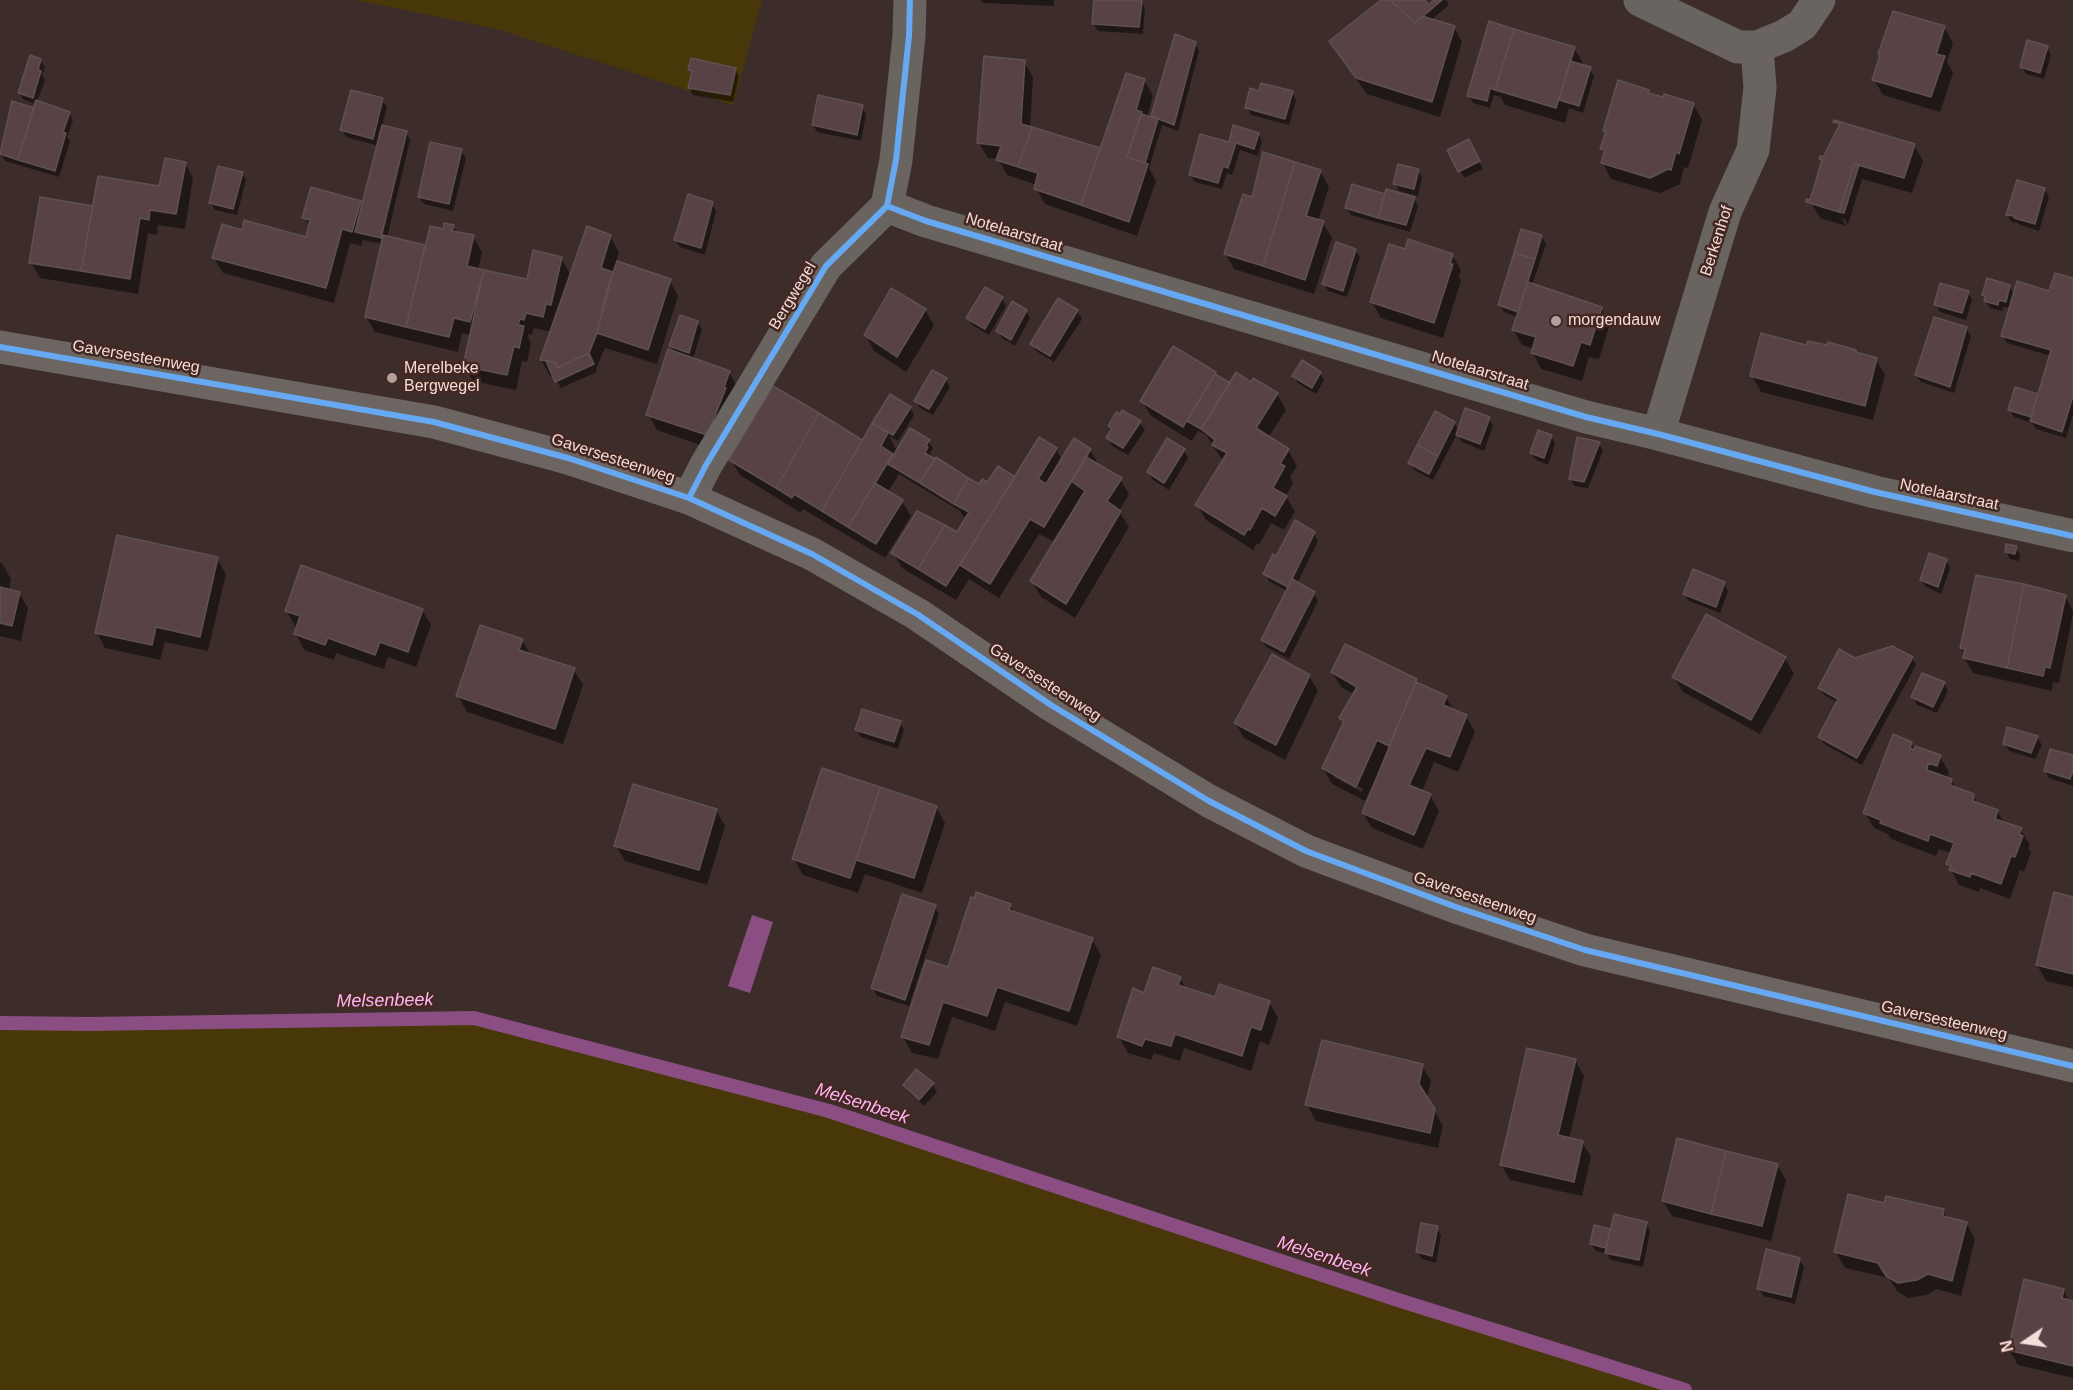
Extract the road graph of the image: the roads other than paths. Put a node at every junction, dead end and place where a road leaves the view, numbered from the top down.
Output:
1 (910, 0) edge
2 (1640, 0) edge
3 (1819, 0) edge
4 (1756, 47) junction
5 (887, 206) junction
6 (0, 347) edge
7 (1658, 434) junction
8 (689, 498) junction
9 (2073, 536) edge
10 (2073, 1066) edge

1 - 5 street
2 - 4 street
3 - 4 street
4 - 7 street, Berkenhof
5 - 7 street, Notelaarstraat
5 - 8 street, Bergwegel
6 - 8 street, Gaversesteenweg
7 - 9 street, Notelaarstraat
8 - 10 street, Gaversesteenweg

